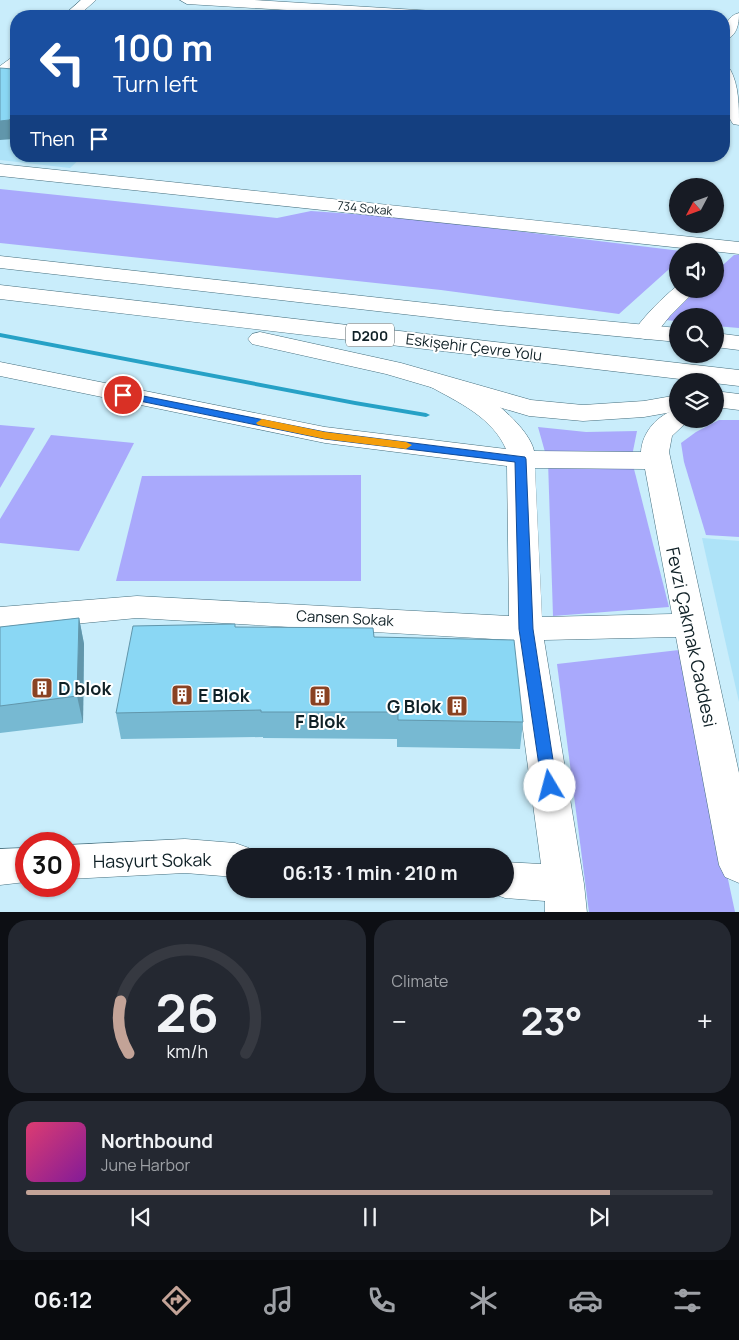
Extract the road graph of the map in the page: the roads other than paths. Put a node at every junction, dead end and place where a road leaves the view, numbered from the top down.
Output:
1 (89, 0) edge
2 (187, 0) edge
3 (77, 10) edge
4 (351, 10) edge
5 (739, 17) edge
6 (730, 33) edge
7 (730, 79) edge
8 (737, 110) edge
9 (0, 170) edge
10 (728, 252) edge
11 (0, 262) edge
12 (0, 292) edge
13 (676, 298) edge
14 (125, 306) junction
15 (645, 332) junction
16 (669, 335) edge
17 (724, 341) edge
18 (739, 343) edge
19 (0, 370) edge
20 (739, 378) edge
21 (438, 381) junction
22 (724, 400) edge
23 (739, 402) edge
24 (669, 405) edge
25 (669, 423) edge
26 (521, 459) junction
27 (656, 461) junction
28 (0, 619) edge
29 (690, 625) junction
30 (526, 629) junction
31 (226, 859) edge
32 (80, 861) edge
33 (739, 865) edge
34 (15, 866) edge
35 (0, 867) edge
36 (514, 883) edge
37 (565, 898) edge

1 - 3 main road
2 - 4 main road
5 - 6 main road
7 - 8 main road
9 - 10 main road, 734 Sokak
11 - 15 main road, Eskişehir Çevre Yolu / D200
12 - 14 main road, Eskişehir Çevre Yolu / D200
13 - 15 main road
14 - 20 main road, Eskişehir Çevre Yolu / D200
14 - 21 main road
15 - 16 main road, Eskişehir Çevre Yolu / D200
17 - 18 main road
19 - 26 main road
21 - 24 main road
21 - 26 main road
22 - 23 main road
25 - 27 main road, Fevzi Çakmak Caddesi
26 - 27 main road
26 - 30 main road
27 - 29 main road, Fevzi Çakmak Caddesi
28 - 30 main road, Cansen Sokak
29 - 30 main road, Cansen Sokak
29 - 33 main road, Fevzi Çakmak Caddesi
30 - 37 main road
31 - 32 main road, Hasyurt Sokak
34 - 35 main road
36 - 37 main road

